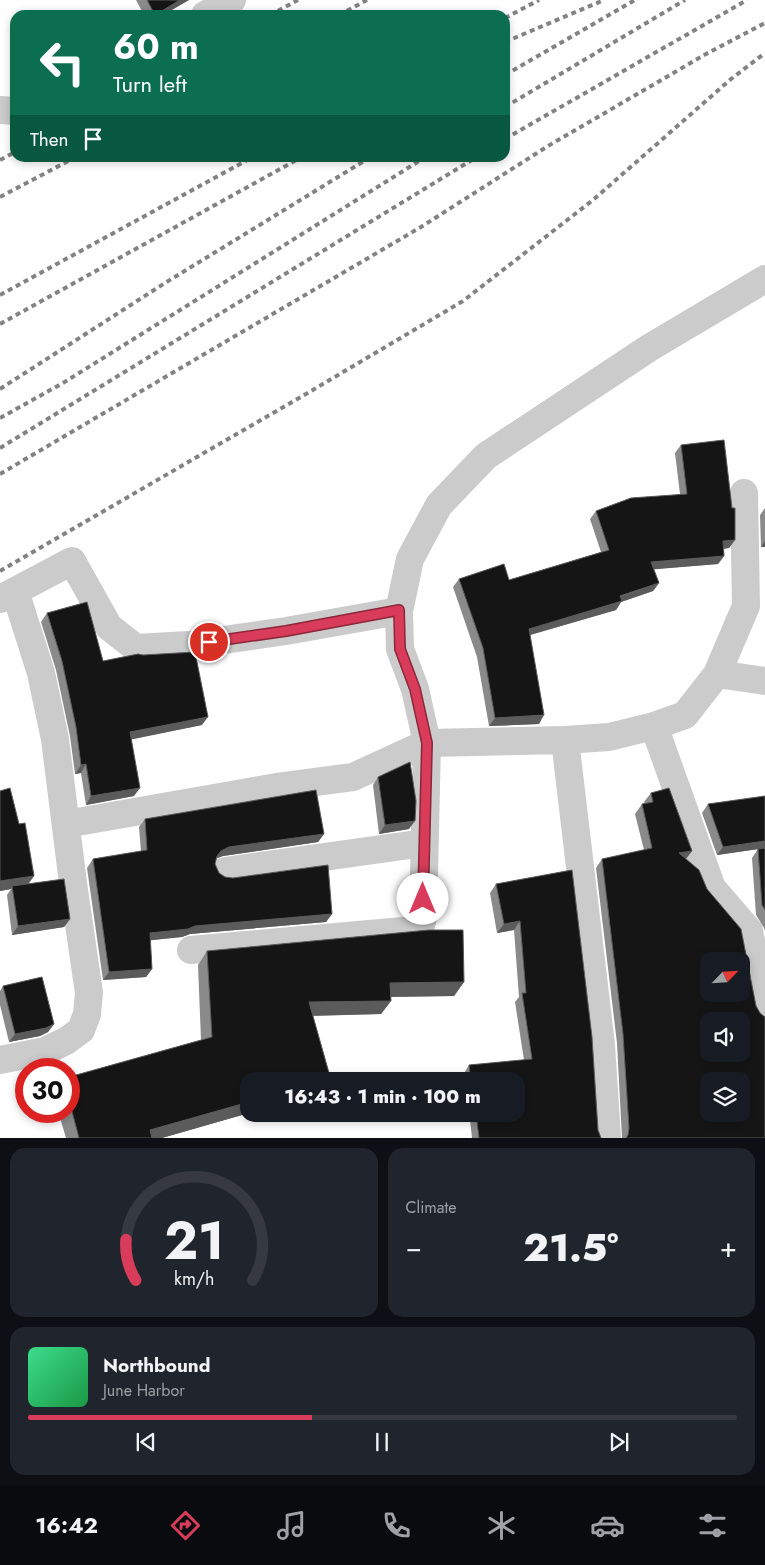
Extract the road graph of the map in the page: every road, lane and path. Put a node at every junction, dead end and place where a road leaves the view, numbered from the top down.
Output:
1 (232, 0) edge
2 (214, 10) edge
3 (765, 279) edge
4 (744, 493) dead end
5 (8, 595) edge
6 (399, 610) junction
7 (717, 674) junction
8 (765, 680) edge
9 (654, 726) junction
10 (564, 740) junction
11 (427, 743) junction
12 (66, 824) junction
13 (424, 843) junction
14 (225, 871) dead end
15 (190, 950) dead end
16 (765, 1012) edge
17 (0, 1060) edge
18 (607, 1138) edge

1 - 2 street
3 - 6 street
4 - 7 street
5 - 6 street
5 - 12 street
6 - 11 street
7 - 8 street
7 - 9 street
9 - 10 street
9 - 16 street
10 - 11 street
10 - 18 street
11 - 12 street
11 - 13 street
12 - 17 street
13 - 14 street
13 - 15 street

